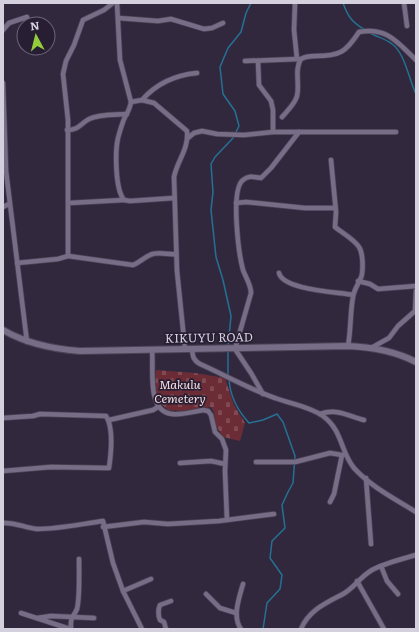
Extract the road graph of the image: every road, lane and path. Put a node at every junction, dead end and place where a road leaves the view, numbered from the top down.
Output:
1 (113, 3) edge
2 (117, 3) edge
3 (295, 3) edge
4 (404, 3) edge
5 (118, 18) junction
6 (16, 21) edge
7 (223, 23) dead end
8 (407, 26) dead end
9 (3, 30) edge
10 (299, 59) junction
11 (416, 60) edge
12 (245, 61) dead end
13 (258, 61) junction
14 (197, 72) dead end
15 (3, 83) edge
16 (3, 92) edge
17 (142, 100) junction
18 (131, 102) junction
19 (126, 114) junction
20 (282, 118) dead end
21 (67, 130) junction
22 (273, 132) junction
23 (299, 132) junction
24 (396, 132) dead end
25 (188, 138) junction
26 (4, 154) edge
27 (331, 160) dead end
28 (174, 198) junction
29 (124, 200) junction
30 (236, 203) junction
31 (9, 204) junction
32 (69, 204) junction
33 (3, 207) edge
34 (335, 208) junction
35 (176, 254) junction
36 (68, 256) junction
37 (17, 263) junction
38 (279, 273) dead end
39 (358, 281) junction
40 (416, 286) edge
41 (416, 291) edge
42 (353, 295) junction
43 (3, 330) edge
44 (27, 342) junction
45 (348, 346) junction
46 (371, 348) junction
47 (185, 349) junction
48 (192, 349) junction
49 (234, 349) junction
50 (152, 350) junction
51 (416, 362) edge
52 (263, 394) junction
53 (158, 407) junction
54 (320, 414) junction
55 (3, 418) edge
56 (109, 420) junction
57 (364, 420) dead end
58 (344, 455) junction
59 (180, 462) dead end
60 (256, 462) dead end
61 (226, 464) junction
62 (3, 471) edge
63 (366, 478) junction
64 (330, 502) dead end
65 (416, 512) edge
66 (274, 514) dead end
67 (228, 520) junction
68 (3, 523) edge
69 (103, 527) junction
70 (371, 544) dead end
71 (416, 555) edge
72 (79, 559) dead end
73 (381, 566) junction
74 (151, 579) dead end
75 (357, 581) junction
76 (243, 584) dead end
77 (123, 591) junction
78 (206, 594) dead end
79 (398, 594) dead end
80 (171, 601) dead end
81 (21, 613) dead end
82 (236, 613) junction
83 (71, 617) junction
84 (37, 618) junction
85 (94, 618) dead end
86 (71, 629) edge
87 (142, 629) edge
88 (166, 629) edge
89 (241, 629) edge
90 (301, 629) edge
91 (384, 629) edge

1 - 21 street
2 - 5 street
3 - 10 street
4 - 8 street
5 - 7 street
5 - 18 street
6 - 9 street
10 - 11 street
10 - 13 street
10 - 20 street
12 - 13 street
13 - 22 street
14 - 17 street
15 - 16 street
16 - 26 street
17 - 18 street
17 - 25 street
18 - 19 street
19 - 21 street
19 - 29 street
21 - 32 street
22 - 23 street
22 - 25 street
23 - 24 street
23 - 30 street
25 - 28 street
26 - 31 street
27 - 34 street
28 - 29 street
28 - 35 street
29 - 32 street
30 - 34 street
30 - 49 street
31 - 33 street
31 - 37 street
32 - 36 street
34 - 39 street
35 - 36 street
35 - 47 street
36 - 37 street
37 - 44 street
38 - 42 street
39 - 40 street
39 - 42 street
41 - 46 street
42 - 45 street
43 - 44 main road, KIKUYU ROAD
44 - 50 main road, KIKUYU ROAD
45 - 46 main road, KIKUYU ROAD
45 - 49 main road, KIKUYU ROAD
46 - 51 main road, KIKUYU ROAD
47 - 48 main road, KIKUYU ROAD
47 - 50 main road, KIKUYU ROAD
48 - 49 main road, KIKUYU ROAD
48 - 52 street
49 - 52 street
50 - 53 street
52 - 54 street
53 - 56 street
53 - 61 street
54 - 57 street
54 - 58 street
55 - 56 street
56 - 62 street
58 - 60 street
58 - 63 street
58 - 64 street
59 - 61 street
61 - 67 street
63 - 65 street
63 - 70 street
66 - 67 street
67 - 69 street
68 - 69 street
69 - 77 street
71 - 73 street
72 - 83 street
73 - 75 street
73 - 79 street
74 - 77 street
75 - 90 street
75 - 91 street
76 - 82 street
77 - 87 street
78 - 82 street
80 - 88 street
81 - 84 street
82 - 89 street
83 - 84 street
83 - 85 street
83 - 86 street
84 - 86 street

